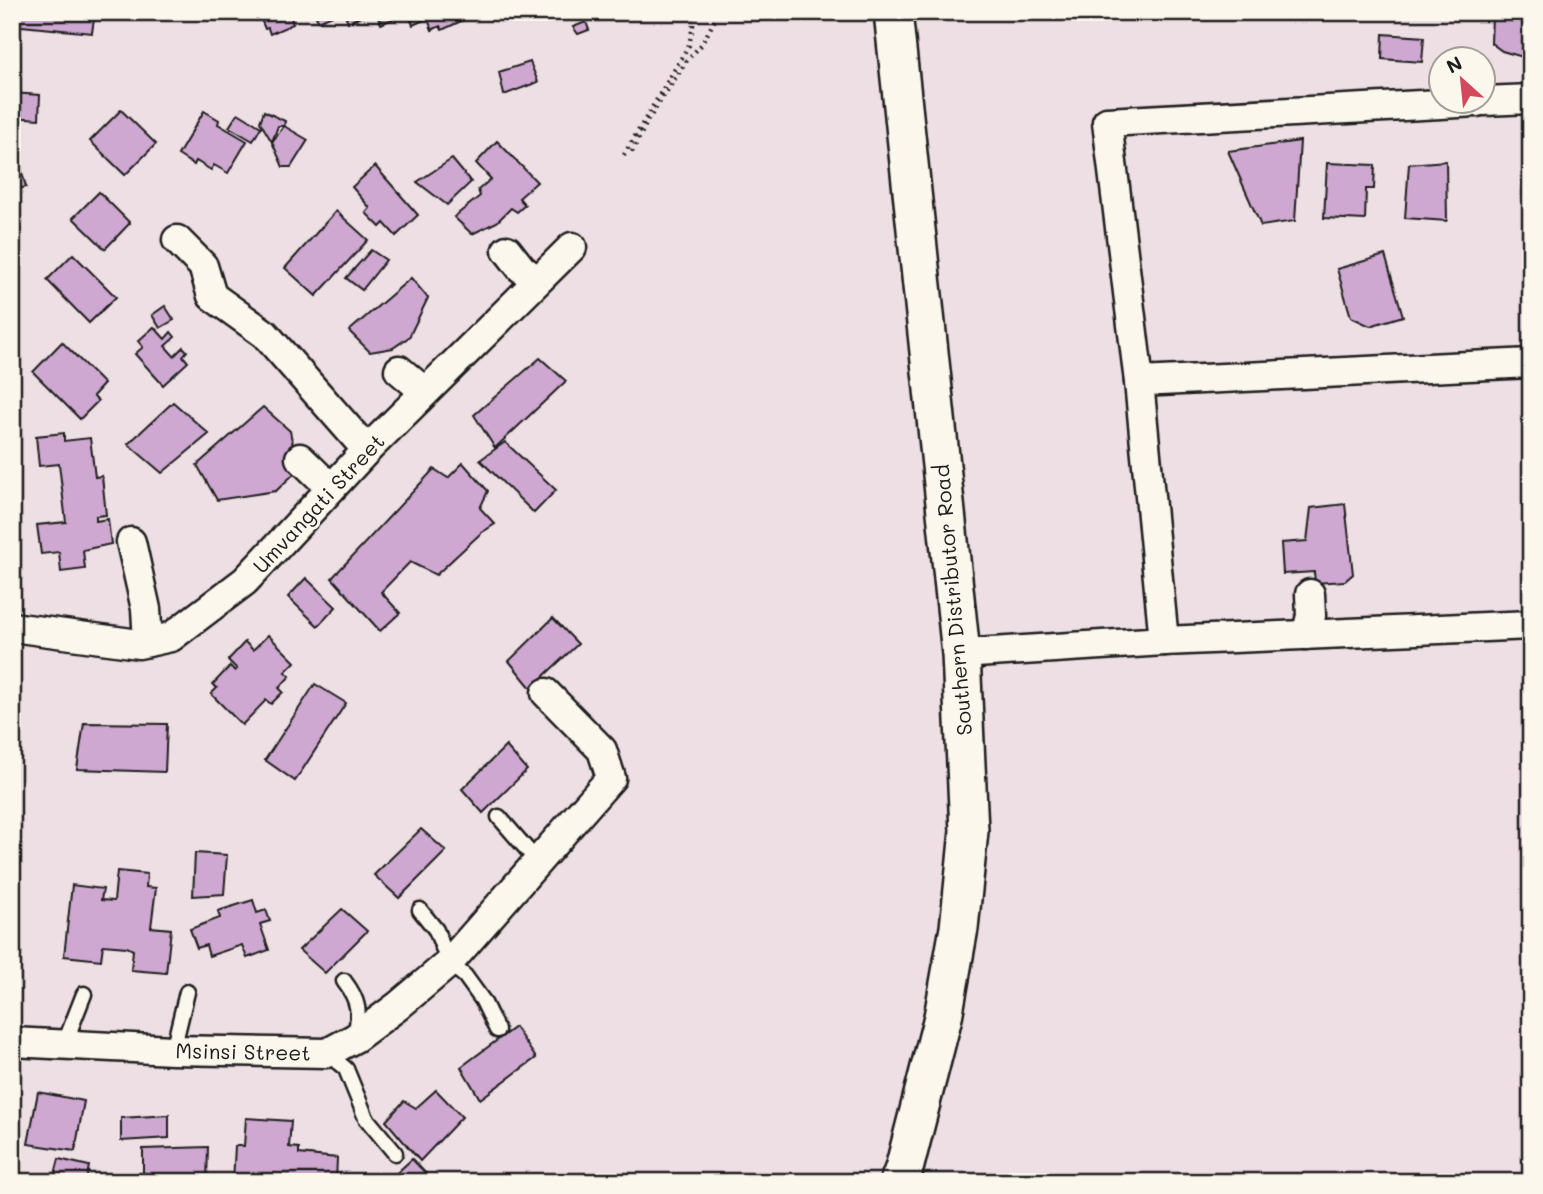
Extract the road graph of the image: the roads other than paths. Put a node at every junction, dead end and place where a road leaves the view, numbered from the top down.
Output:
1 (893, 12) edge
2 (1531, 99) edge
3 (1498, 100) edge
4 (1428, 105) edge
5 (177, 240) dead end
6 (572, 247) dead end
7 (507, 250) dead end
8 (537, 281) junction
9 (1531, 363) edge
10 (399, 370) dead end
11 (1139, 382) junction
12 (425, 392) junction
13 (367, 450) junction
14 (300, 458) dead end
15 (331, 488) junction
16 (131, 542) dead end
17 (1310, 594) dead end
18 (1531, 625) edge
19 (12, 627) edge
20 (1306, 635) junction
21 (1164, 641) junction
22 (148, 642) junction
23 (961, 654) junction
24 (546, 693) dead end
25 (499, 817) dead end
26 (537, 861) junction
27 (421, 910) dead end
28 (449, 963) junction
29 (344, 981) dead end
30 (187, 992) dead end
31 (83, 994) dead end
32 (497, 1030) dead end
33 (355, 1038) junction
34 (12, 1042) edge
35 (64, 1045) junction
36 (173, 1050) junction
37 (327, 1053) junction
38 (396, 1153) dead end
39 (899, 1182) edge

1 - 23 street, Southern Distributor Road
2 - 3 street
4 - 11 street
5 - 13 street
6 - 8 street, Umvangati Street
7 - 8 street
8 - 12 street, Umvangati Street
9 - 11 street
10 - 12 street
11 - 21 street
12 - 13 street, Umvangati Street
13 - 15 street, Umvangati Street
14 - 15 street
15 - 22 street, Umvangati Street
16 - 22 street
17 - 20 street
18 - 20 street
19 - 22 street, Umvangati Street
20 - 21 street
21 - 23 street
23 - 39 street, Southern Distributor Road
24 - 26 street, Msinsi Street
25 - 26 lane
26 - 28 street, Msinsi Street
27 - 28 lane
28 - 32 lane
28 - 33 street, Msinsi Street
29 - 33 lane
30 - 36 lane
31 - 35 lane
33 - 37 street, Msinsi Street
34 - 35 street, Msinsi Street
35 - 36 street, Msinsi Street
36 - 37 street, Msinsi Street
37 - 38 lane

